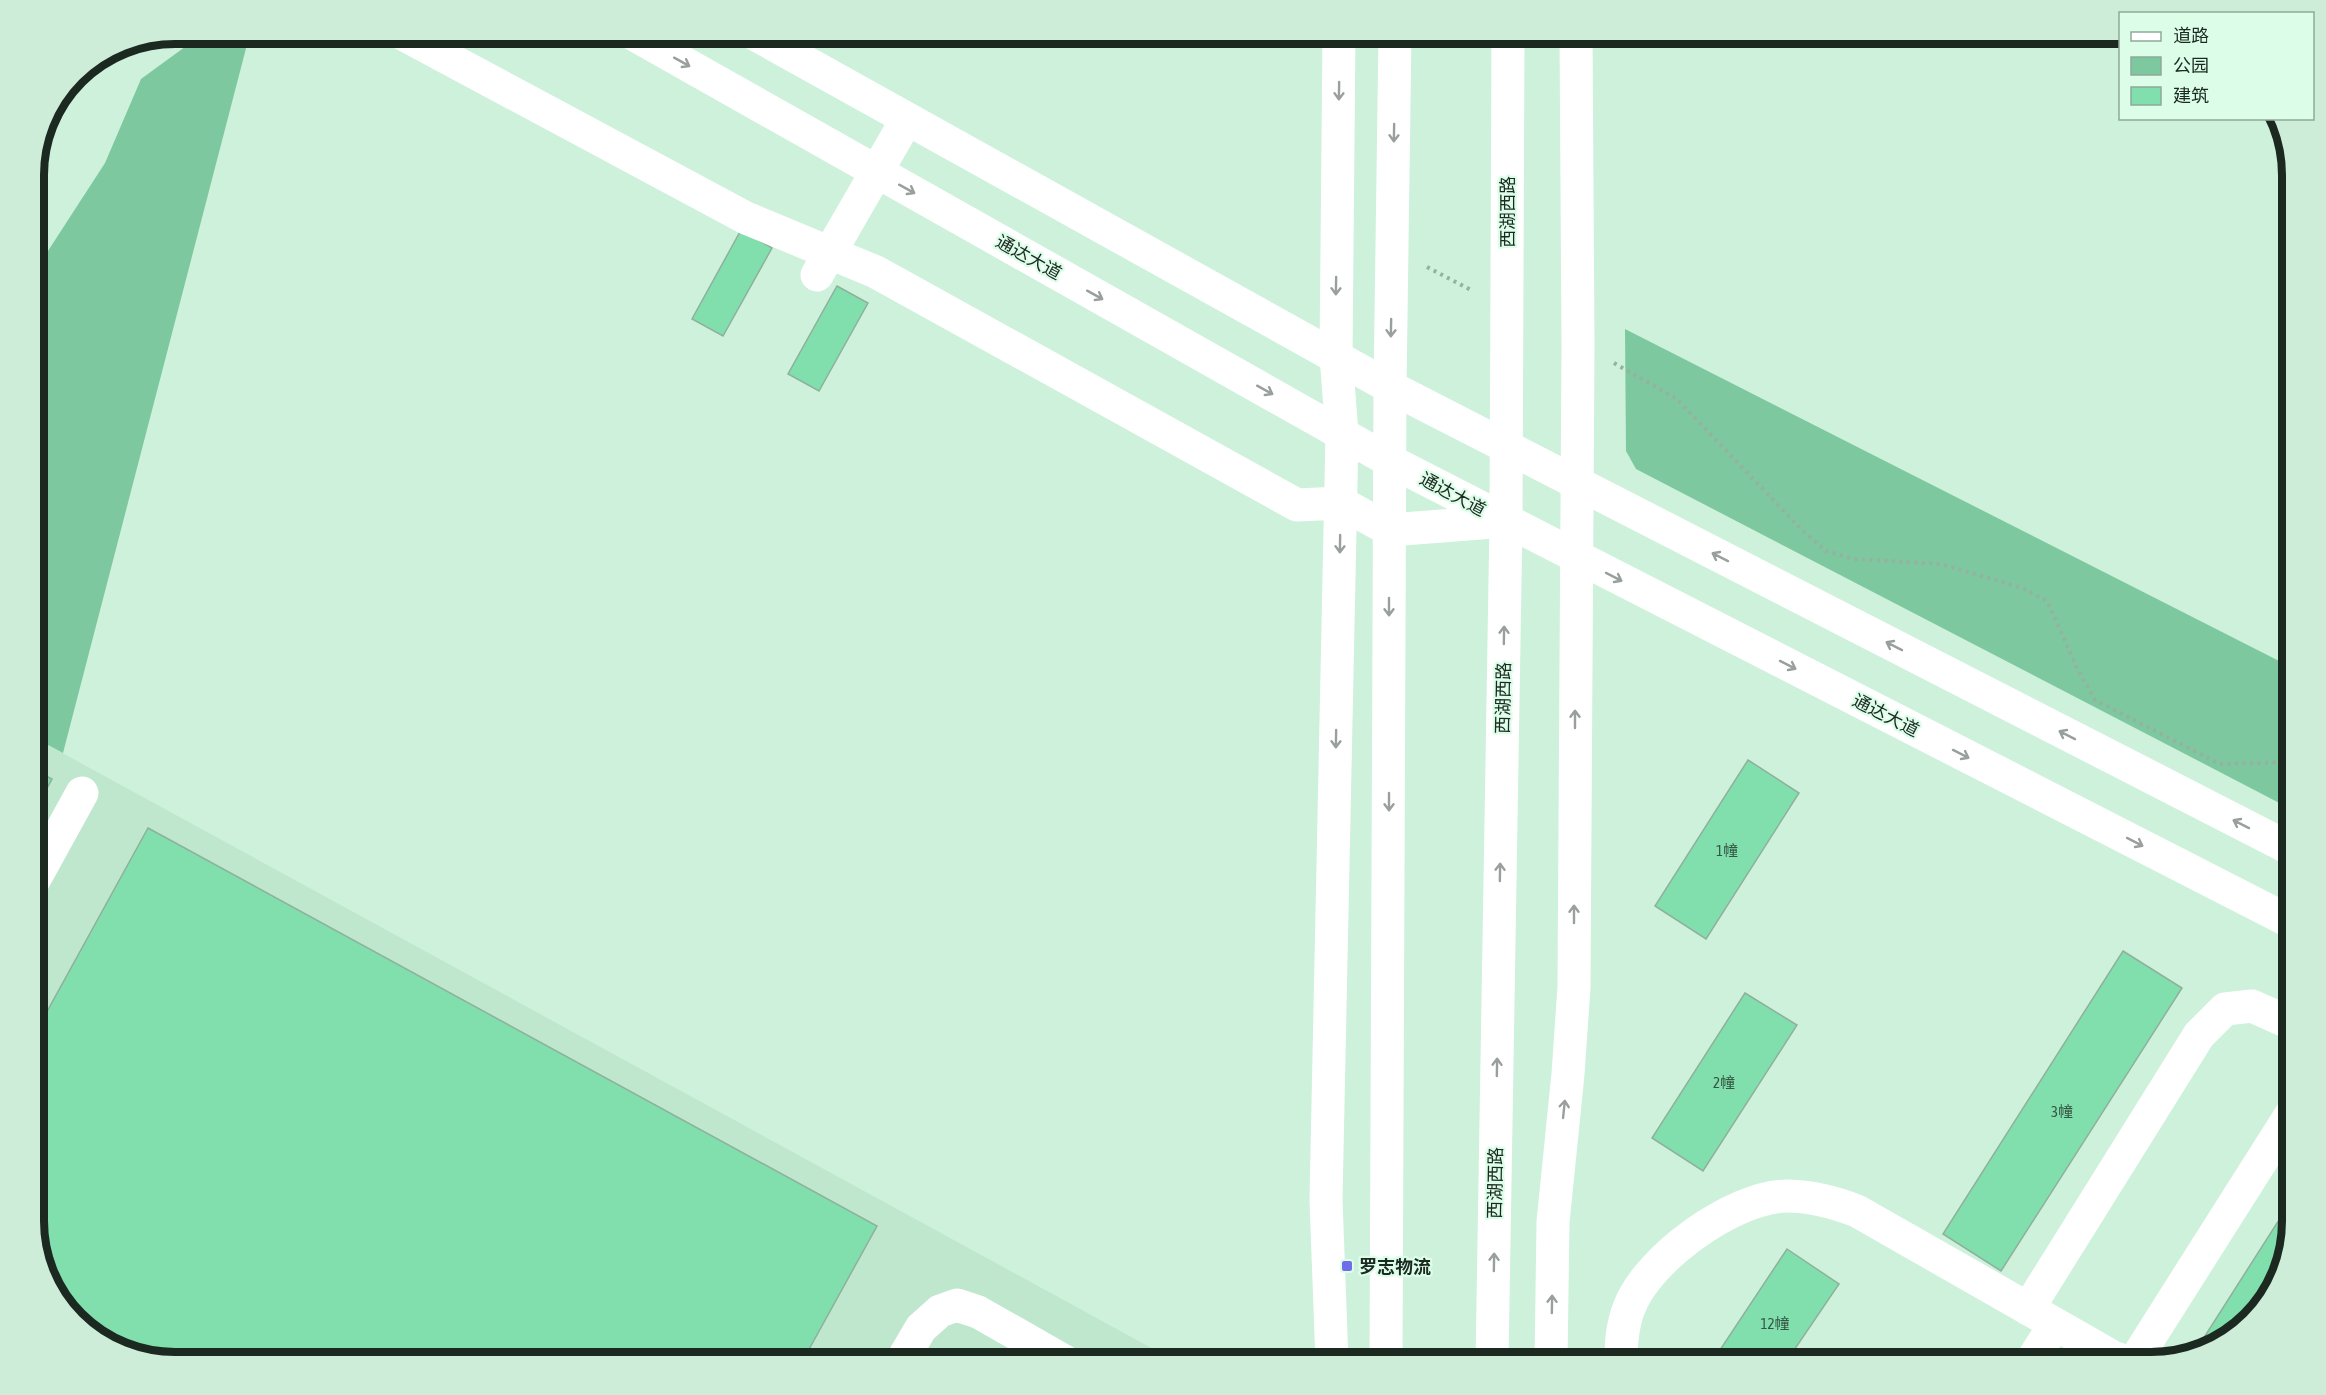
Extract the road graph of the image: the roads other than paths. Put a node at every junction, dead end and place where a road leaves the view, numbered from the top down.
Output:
1 (422, 44) edge
2 (651, 44) edge
3 (773, 44) edge
4 (1339, 44) edge
5 (1395, 44) edge
6 (1508, 44) edge
7 (1576, 44) edge
8 (907, 119) junction
9 (876, 171) junction
10 (823, 264) junction
11 (1336, 356) junction
12 (1390, 387) junction
13 (1342, 434) junction
14 (1505, 447) junction
15 (1390, 461) junction
16 (1577, 484) junction
17 (1341, 502) junction
18 (1506, 521) junction
19 (1390, 530) junction
20 (1576, 558) junction
21 (82, 794) dead end
22 (2282, 844) edge
23 (44, 862) edge
24 (2282, 917) edge
25 (2282, 1019) edge
26 (2282, 1128) edge
27 (2041, 1316) junction
28 (908, 1352) edge
29 (1048, 1352) edge
30 (1332, 1352) edge
31 (1386, 1352) edge
32 (1492, 1352) edge
33 (1551, 1352) edge
34 (1621, 1352) edge
35 (2033, 1352) edge
36 (2108, 1352) edge
37 (2140, 1352) edge

1 - 10 main road
2 -> 9 main road, 通达大道
3 - 8 main road
4 -> 11 main road
5 -> 12 main road
6 - 14 main road, 西湖西路
7 - 16 main road
8 - 9 main road
8 - 11 main road
9 - 10 main road
9 -> 13 main road, 通达大道
10 - 17 main road
11 - 12 main road
11 - 13 main road
12 - 14 main road
12 - 15 main road
13 - 15 main road, 通达大道
13 - 17 main road
14 - 16 main road
14 - 18 main road, 西湖西路
15 - 18 main road, 通达大道
15 - 19 main road
16 - 20 main road
22 -> 16 main road
17 - 19 main road
17 -> 30 main road
18 - 19 main road
18 - 20 main road, 通达大道
32 -> 18 main road, 西湖西路
19 -> 31 main road
20 -> 24 main road, 通达大道
33 -> 20 main road
21 - 23 main road
25 - 27 main road
26 - 37 main road
27 - 34 main road
27 - 35 main road
27 - 36 main road
28 - 29 main road

